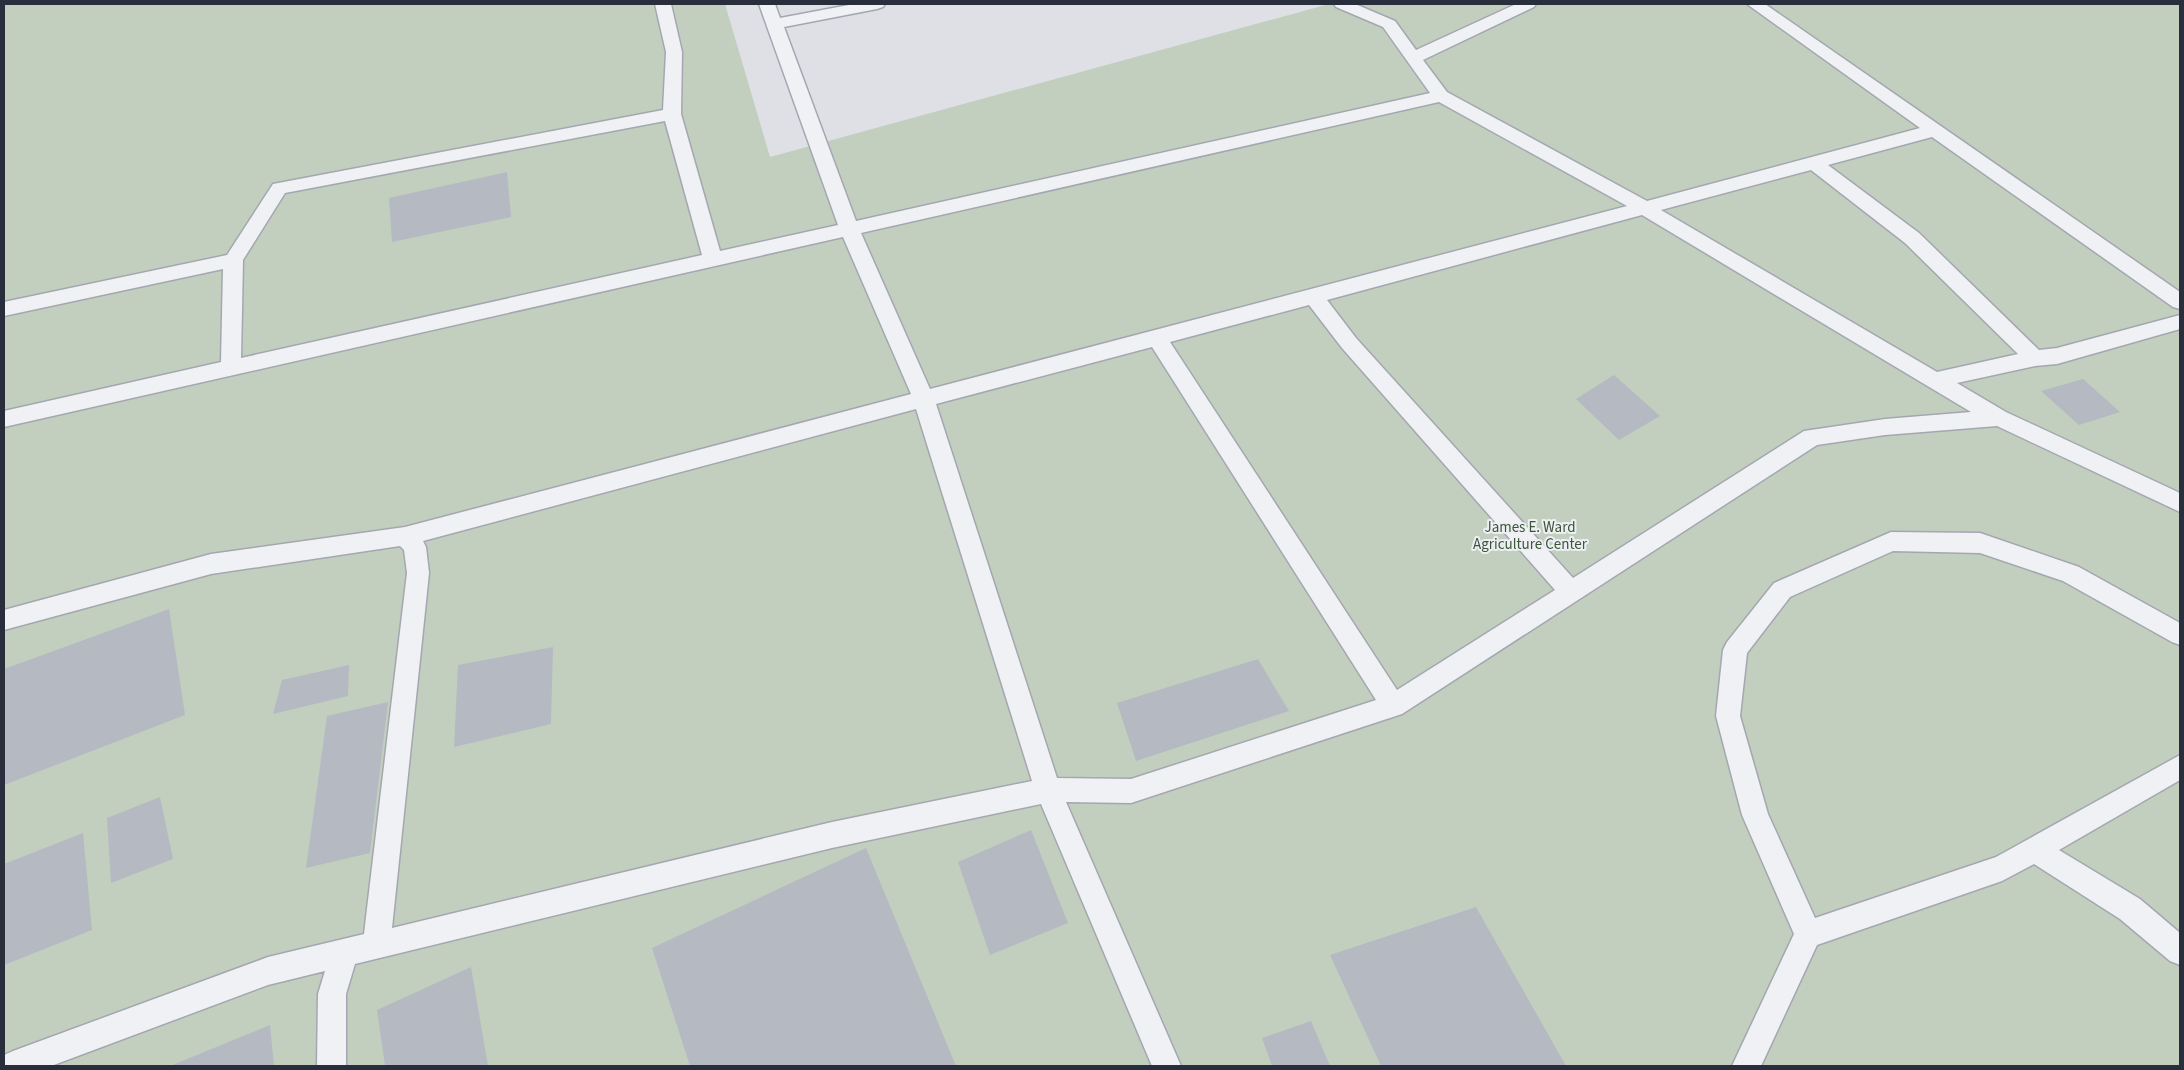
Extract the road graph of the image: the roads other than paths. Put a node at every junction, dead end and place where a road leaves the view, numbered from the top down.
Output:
1 (663, 4) edge
2 (768, 4) edge
3 (877, 4) edge
4 (1342, 4) edge
5 (1528, 4) edge
6 (1754, 4) edge
7 (775, 24) junction
8 (1413, 58) junction
9 (1441, 96) junction
10 (672, 114) junction
11 (1935, 130) junction
12 (1814, 163) junction
13 (1645, 209) junction
14 (849, 228) junction
15 (713, 259) junction
16 (233, 260) junction
17 (1314, 297) junction
18 (2180, 302) edge
19 (4, 309) edge
20 (2180, 322) edge
21 (1157, 338) junction
22 (2034, 358) junction
23 (231, 368) junction
24 (1935, 380) junction
25 (924, 400) junction
26 (1999, 418) junction
27 (4, 419) edge
28 (2180, 503) edge
29 (405, 536) junction
30 (1571, 592) junction
31 (4, 620) edge
32 (2180, 635) edge
33 (1393, 706) junction
34 (2180, 767) edge
35 (1048, 790) junction
36 (2035, 850) junction
37 (1808, 934) junction
38 (376, 945) junction
39 (2180, 952) edge
40 (344, 953) junction
41 (1754, 1065) edge
42 (13, 1066) edge
43 (332, 1066) edge
44 (1166, 1066) edge

1 - 10 lane
2 - 7 lane
3 - 7 lane
4 - 8 lane
5 - 8 lane
6 - 11 lane
7 - 14 lane
8 - 9 lane
9 - 13 lane
9 - 14 lane
10 - 15 lane
10 - 16 lane
11 - 12 lane
11 - 18 lane
12 - 13 lane
12 - 22 lane
13 - 17 lane
13 - 24 lane
14 - 15 lane
14 - 25 lane
15 - 23 lane
16 - 19 lane
16 - 23 lane
17 - 21 lane
17 - 30 lane
20 - 22 lane
21 - 25 lane
21 - 33 lane
22 - 24 lane
23 - 27 lane
24 - 26 lane
25 - 29 lane
25 - 35 lane
26 - 28 lane
26 - 30 lane
29 - 31 lane
29 - 38 lane
30 - 33 lane
32 - 37 lane
33 - 35 lane
34 - 36 lane
35 - 38 lane
35 - 44 lane
36 - 37 lane
36 - 39 lane
37 - 41 lane
38 - 40 lane
40 - 42 lane
40 - 43 lane

